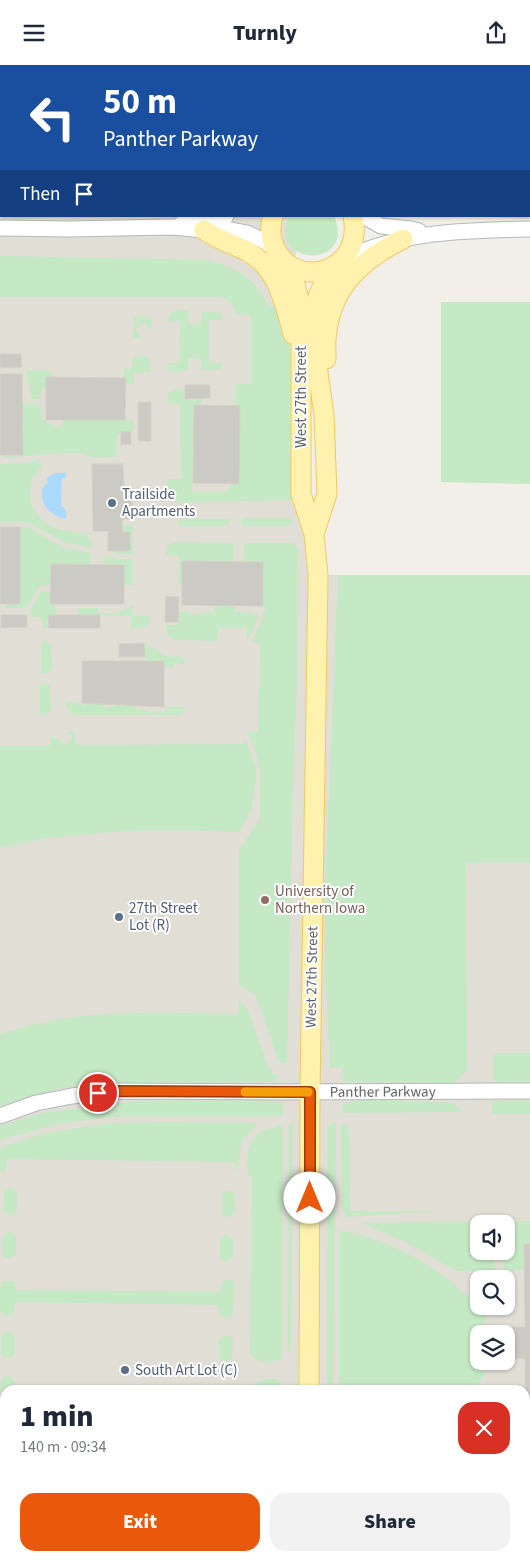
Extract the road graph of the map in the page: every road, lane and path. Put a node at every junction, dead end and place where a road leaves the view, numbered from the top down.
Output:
1 (218, 217) edge
2 (273, 217) edge
3 (353, 217) edge
4 (365, 217) edge
5 (172, 227) junction
6 (0, 229) edge
7 (530, 229) edge
8 (204, 230) junction
9 (428, 234) junction
10 (402, 239) junction
11 (280, 255) junction
12 (340, 262) junction
13 (300, 363) junction
14 (324, 415) junction
15 (314, 534) junction
16 (530, 1091) edge
17 (310, 1092) junction
18 (0, 1116) edge
19 (309, 1385) edge

1 - 5 street
2 - 11 main road, West 27th Street
3 - 12 main road, West 27th Street
4 - 9 street
5 - 6 street
5 - 8 street
7 - 9 street
8 - 11 street
8 - 13 main road
9 - 10 street
10 - 12 street
10 - 14 main road
11 - 12 main road
11 - 13 main road, West 27th Street
12 - 14 main road, West 27th Street
13 - 15 main road, West 27th Street
14 - 15 main road, West 27th Street
15 - 17 main road, West 27th Street
16 - 17 street, Panther Parkway
17 - 18 street, Panther Parkway
17 - 19 main road, West 27th Street

